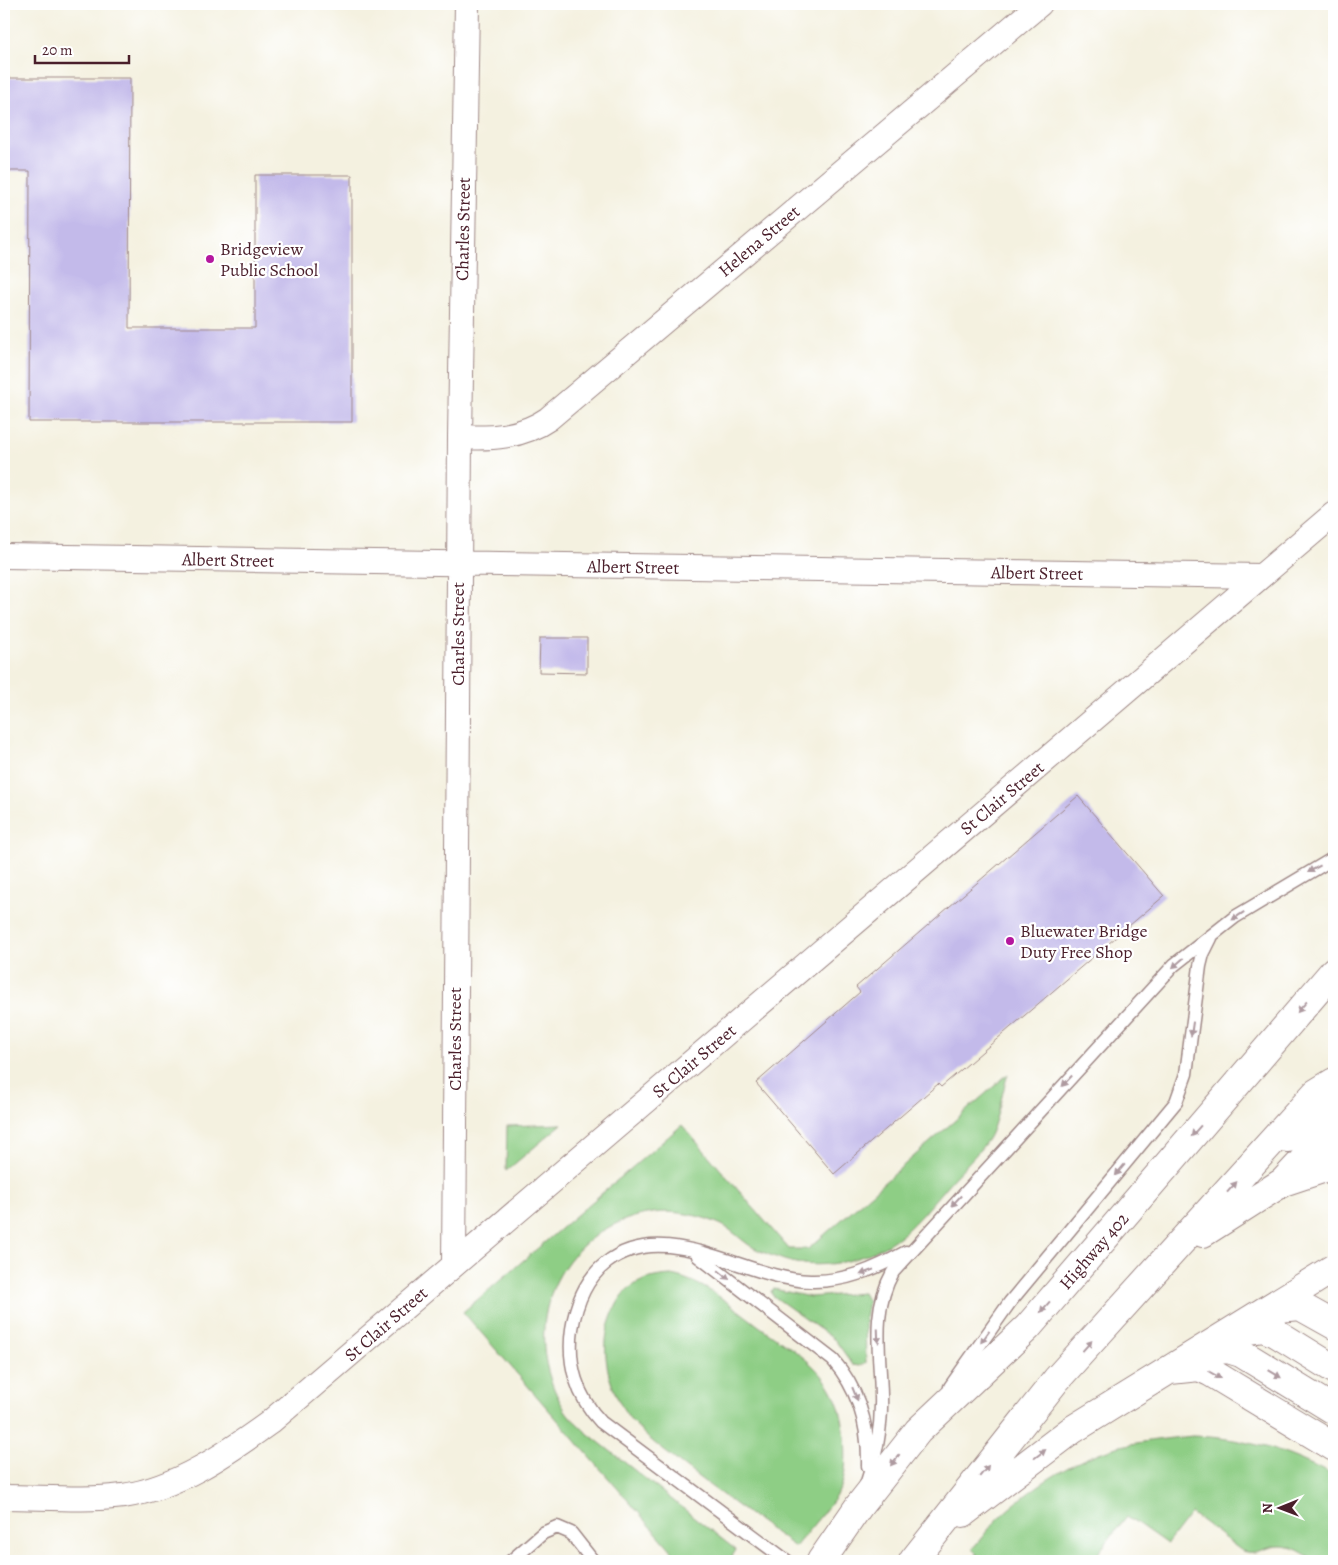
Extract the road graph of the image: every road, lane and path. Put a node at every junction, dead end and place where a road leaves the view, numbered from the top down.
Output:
1 (467, 4) edge
2 (1040, 4) edge
3 (460, 437) junction
4 (1334, 514) edge
5 (4, 556) edge
6 (459, 564) junction
7 (1261, 576) junction
8 (1334, 858) edge
9 (1216, 932) junction
10 (1334, 970) edge
11 (1334, 1069) edge
12 (1328, 1095) edge
13 (1334, 1136) edge
14 (1332, 1165) edge
15 (1283, 1182) junction
16 (682, 1249) junction
17 (911, 1250) junction
18 (1172, 1252) junction
19 (454, 1265) junction
20 (1334, 1268) edge
21 (1334, 1287) edge
22 (1302, 1288) junction
23 (1269, 1309) junction
24 (1334, 1324) edge
25 (1231, 1332) junction
26 (1198, 1352) junction
27 (1334, 1369) edge
28 (1169, 1370) junction
29 (1334, 1410) edge
30 (918, 1431) junction
31 (1334, 1447) edge
32 (4, 1497) edge
33 (858, 1504) junction
34 (931, 1536) junction
35 (511, 1561) edge
36 (592, 1561) edge
37 (788, 1561) edge
38 (821, 1561) edge
39 (913, 1561) edge

1 - 3 street, Charles Street
2 - 3 street, Helena Street
3 - 6 street, Charles Street
4 - 7 street, St Clair Street
5 - 6 street, Albert Street
6 - 7 street, Albert Street
6 - 19 street, Charles Street
7 - 19 street, St Clair Street
8 -> 9 lane
9 -> 17 lane
9 -> 30 lane
10 -> 30 highway, Highway 402
11 - 12 highway
18 -> 12 highway
13 - 15 highway
14 - 15 highway
15 - 18 highway
17 -> 16 lane
16 -> 33 lane
16 - 37 lane
17 -> 33 lane
34 -> 18 highway
19 - 32 street, St Clair Street
20 - 22 highway
21 - 22 highway
22 - 23 highway
23 - 24 highway
23 - 25 highway
25 - 26 highway
25 - 27 highway
26 - 28 highway
26 -> 29 highway
28 -> 31 highway
34 -> 28 highway
30 -> 33 highway, Highway 402
33 - 38 highway, Highway 402
34 - 39 highway
35 - 36 lane

